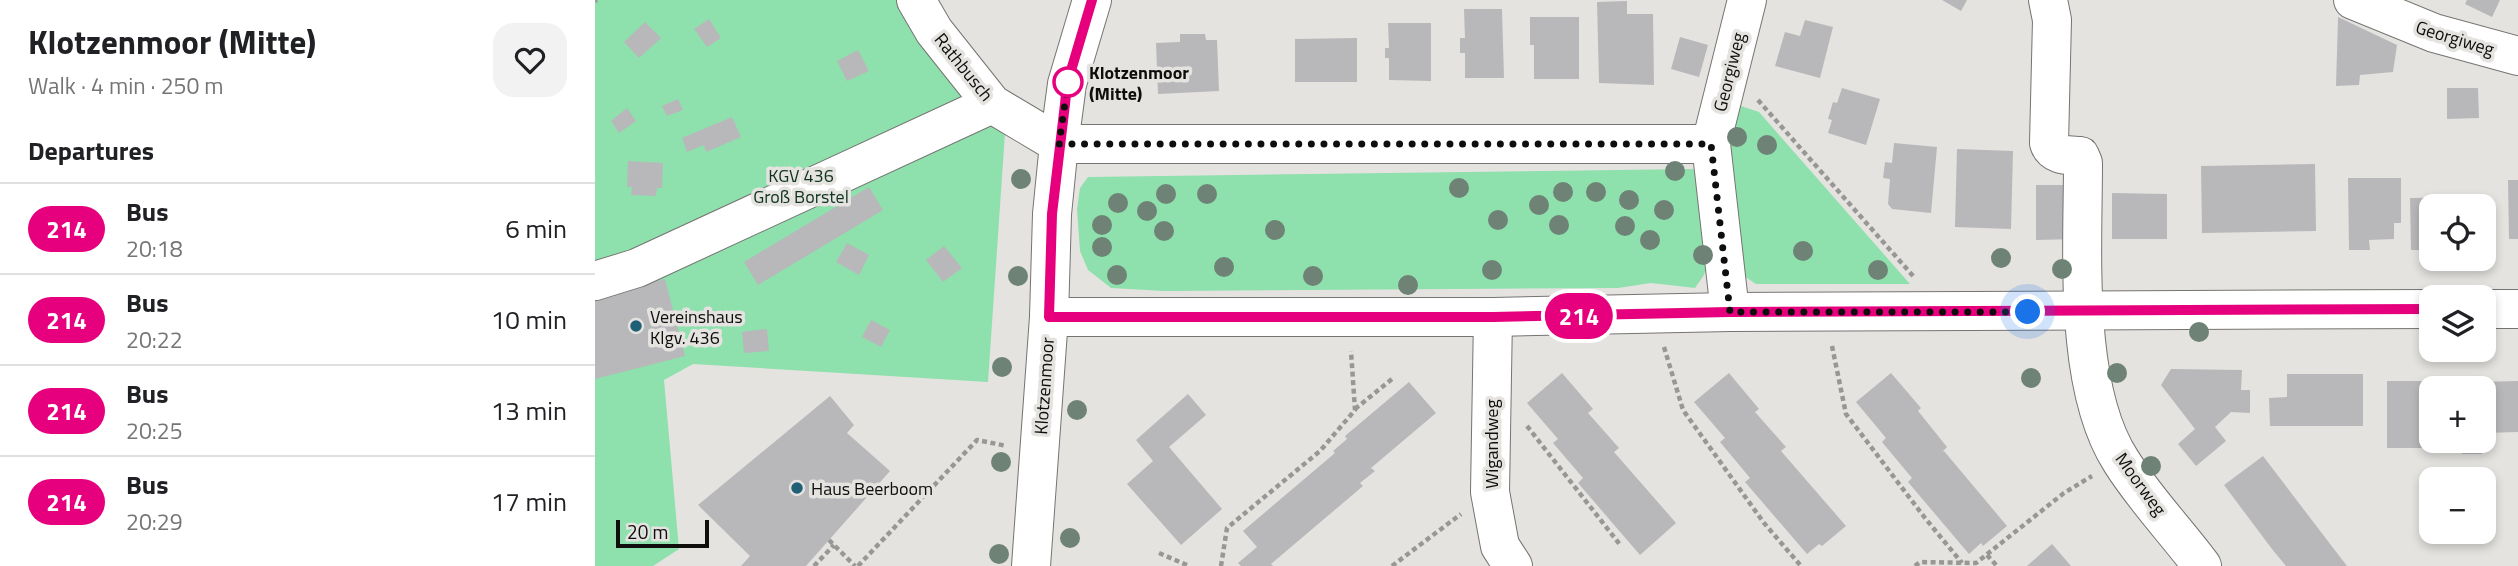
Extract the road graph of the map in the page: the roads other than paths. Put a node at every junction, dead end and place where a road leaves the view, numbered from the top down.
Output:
1 (916, 0) edge
2 (1092, 0) edge
3 (1747, 0) edge
4 (2048, 0) edge
5 (2354, 0) edge
6 (2518, 56) edge
7 (992, 104) junction
8 (1059, 144) junction
9 (1711, 144) junction
10 (595, 281) edge
11 (2419, 309) edge
12 (2496, 309) edge
13 (2518, 309) edge
14 (2083, 311) junction
15 (1730, 312) junction
16 (1049, 317) junction
17 (1493, 317) junction
18 (1031, 566) edge
19 (1513, 566) edge
20 (2202, 566) edge

1 - 7 street, Rathbusch
2 - 8 street, Klotzenmoor
3 - 9 street, Georgiweg
4 - 14 street, Moorweg
5 - 6 street, Georgiweg
7 - 8 street, Rathbusch
7 - 10 street
8 - 9 street
8 - 16 street, Klotzenmoor
9 - 15 street
11 - 14 street
12 - 13 street
14 - 15 street
14 - 20 street, Moorweg
15 - 17 street
16 - 17 street
16 - 18 street, Klotzenmoor
17 - 19 street, Wigandweg

